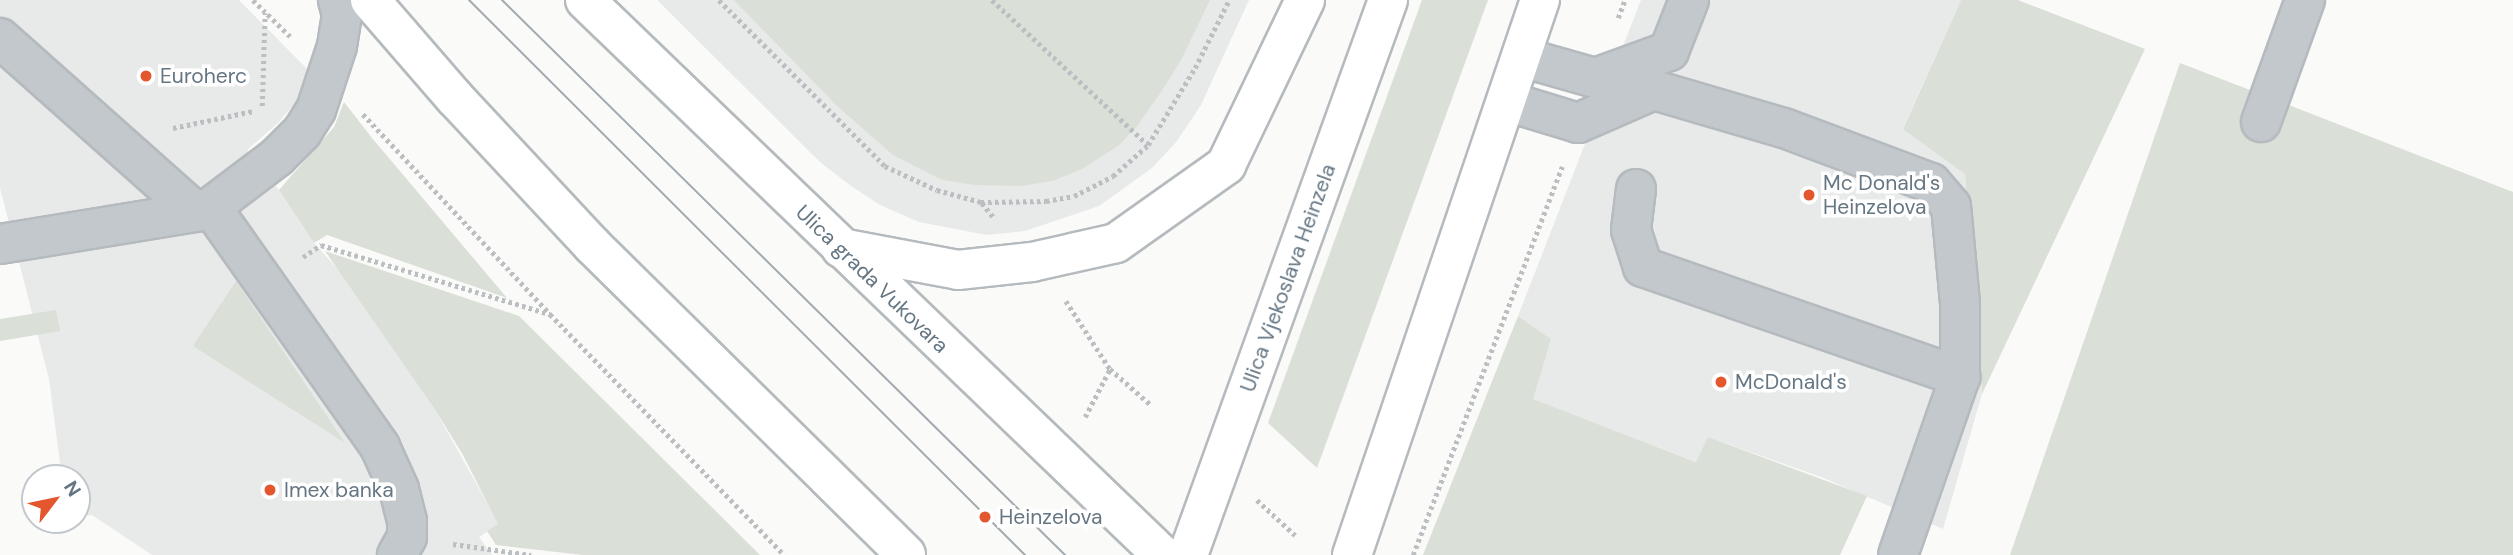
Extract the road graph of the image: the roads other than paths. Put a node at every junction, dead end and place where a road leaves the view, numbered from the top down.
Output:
1 (338, 0) edge
2 (370, 0) edge
3 (584, 0) edge
4 (1305, 0) edge
5 (1388, 0) edge
6 (1540, 0) edge
7 (1689, 0) edge
8 (2305, 0) edge
9 (0, 38) edge
10 (1521, 57) junction
11 (1506, 101) junction
12 (2261, 122) dead end
13 (1636, 189) dead end
14 (203, 210) junction
15 (0, 244) edge
16 (839, 247) junction
17 (1960, 377) junction
18 (402, 546) edge
19 (906, 555) edge
20 (1162, 555) edge
21 (1188, 555) edge
22 (1352, 555) edge
23 (1898, 555) edge

1 - 14 street
2 - 19 main road
3 - 16 main road, Ulica grada Vukovara
4 - 16 main road
5 - 21 main road, Ulica Vjekoslava Heinzela
6 - 10 main road
7 - 10 street
8 - 12 street
9 - 14 street
10 - 11 main road
11 - 17 street
11 - 22 main road
13 - 17 street
14 - 15 street
14 - 18 street
16 - 20 main road, Ulica grada Vukovara
17 - 23 street

